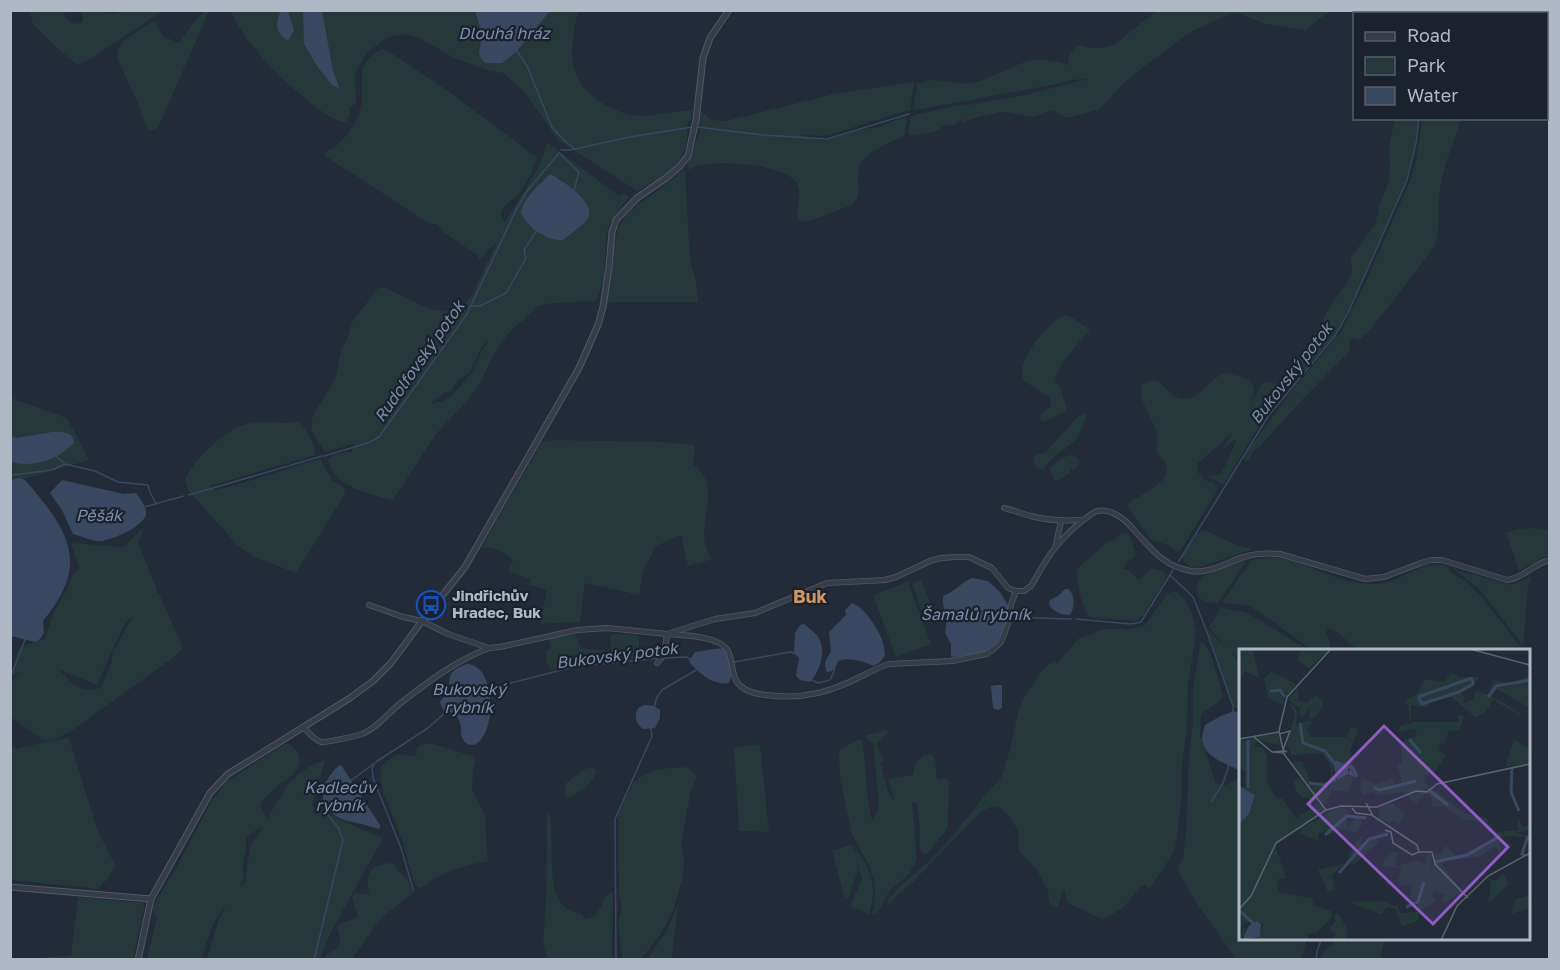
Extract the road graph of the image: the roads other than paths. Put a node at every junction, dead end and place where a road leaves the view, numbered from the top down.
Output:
1 (729, 10) edge
2 (1004, 508) dead end
3 (1083, 520) junction
4 (1062, 521) junction
5 (1055, 547) junction
6 (1550, 560) edge
7 (1016, 591) junction
8 (369, 605) dead end
9 (422, 621) junction
10 (668, 634) junction
11 (489, 648) junction
12 (658, 662) dead end
13 (303, 727) junction
14 (10, 887) edge
15 (151, 899) junction
16 (138, 960) edge

1 - 9 street
2 - 4 street
3 - 4 street
3 - 5 street
3 - 6 street
4 - 5 street
5 - 7 street
7 - 10 street
7 - 10 street
8 - 9 street
9 - 11 street
9 - 13 street
10 - 11 street
10 - 12 street
11 - 13 street
13 - 15 street
14 - 15 street
15 - 16 street

